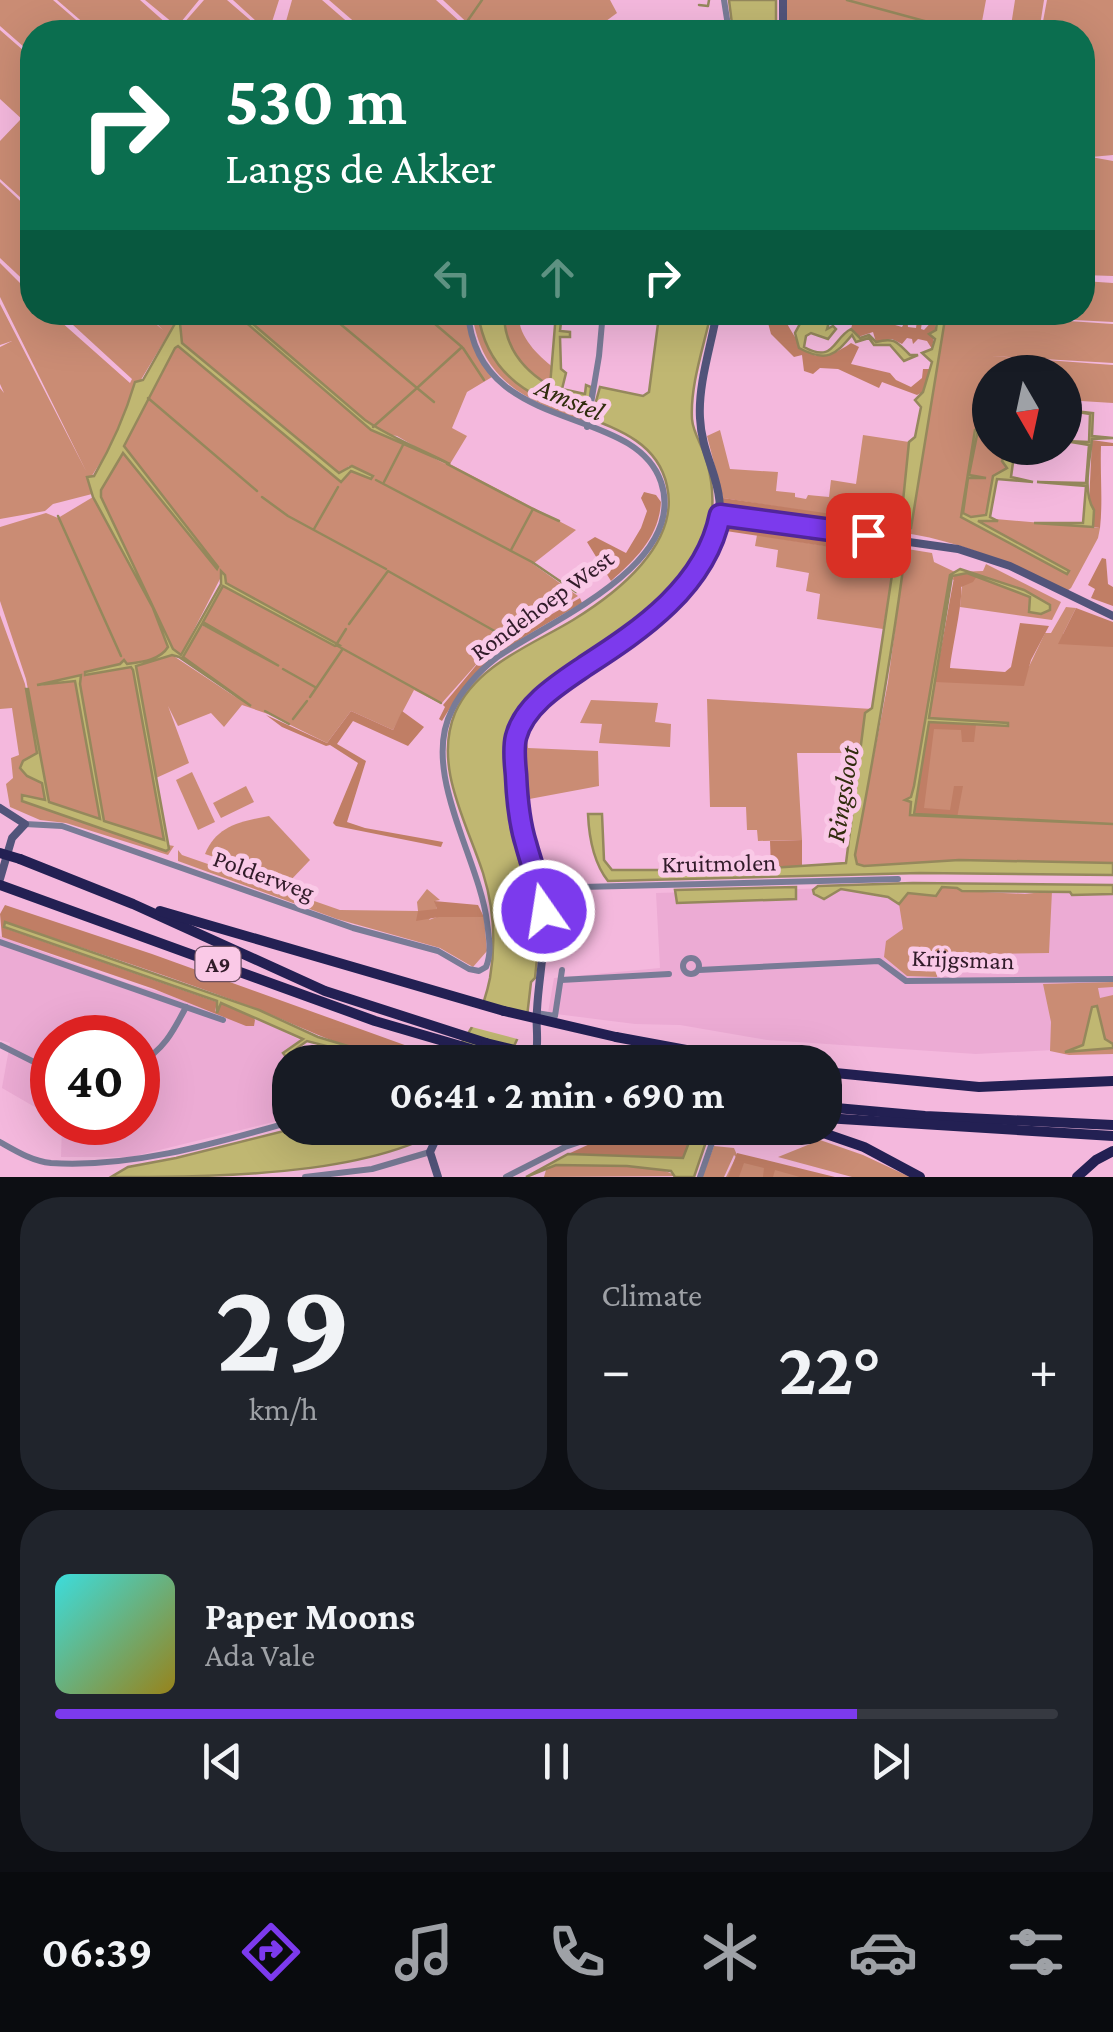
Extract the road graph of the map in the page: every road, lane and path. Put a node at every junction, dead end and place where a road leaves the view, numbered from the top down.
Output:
1 (471, 325) edge
2 (601, 325) edge
3 (715, 325) edge
4 (588, 423) junction
5 (720, 515) junction
6 (1113, 616) edge
7 (2, 808) edge
8 (25, 824) junction
9 (0, 853) edge
10 (898, 879) dead end
11 (0, 882) edge
12 (541, 888) junction
13 (133, 904) junction
14 (0, 942) edge
15 (486, 967) joint
16 (562, 970) dead end
17 (698, 970) dead end
18 (669, 974) dead end
19 (1113, 978) edge
20 (561, 980) junction
21 (186, 1007) junction
22 (536, 1013) junction
23 (223, 1020) dead end
24 (426, 1032) junction
25 (0, 1045) edge
26 (472, 1045) edge
27 (538, 1045) edge
28 (655, 1045) edge
29 (160, 1049) edge
30 (30, 1059) edge
31 (842, 1074) edge
32 (1113, 1081) edge
33 (842, 1108) edge
34 (842, 1119) edge
35 (1113, 1125) edge
36 (272, 1126) edge
37 (1113, 1136) edge
38 (842, 1139) edge
39 (0, 1142) edge
40 (433, 1145) edge
41 (571, 1145) edge
42 (711, 1145) edge
43 (430, 1152) junction
44 (1113, 1152) edge
45 (305, 1177) edge
46 (438, 1177) edge
47 (506, 1177) edge
48 (700, 1177) edge
49 (920, 1177) edge
50 (1077, 1177) edge

1 - 4 street, Rondehoep West
2 - 4 street
3 - 5 street
4 - 15 street, Rondehoep West
5 - 6 street
5 - 12 street
7 - 8 street, Polderweg
8 - 11 street
8 - 15 street, Polderweg
9 - 13 highway, A9, bridge
10 - 12 street, Kruitmolen
11 - 24 highway, A9
12 - 22 street
13 - 24 highway, A9
13 - 28 highway, A9, bridge
14 - 21 street
16 - 20 street
17 - 19 street, Krijgsman
18 - 20 street
20 - 22 street
21 - 23 street
21 - 29 street
22 - 27 street
24 - 26 highway, A9
25 - 30 street
31 - 32 highway
33 - 35 highway
34 - 37 highway
36 - 39 street
38 - 49 highway
40 - 43 street
41 - 47 street
42 - 48 street
43 - 45 street
43 - 46 street
44 - 50 highway

